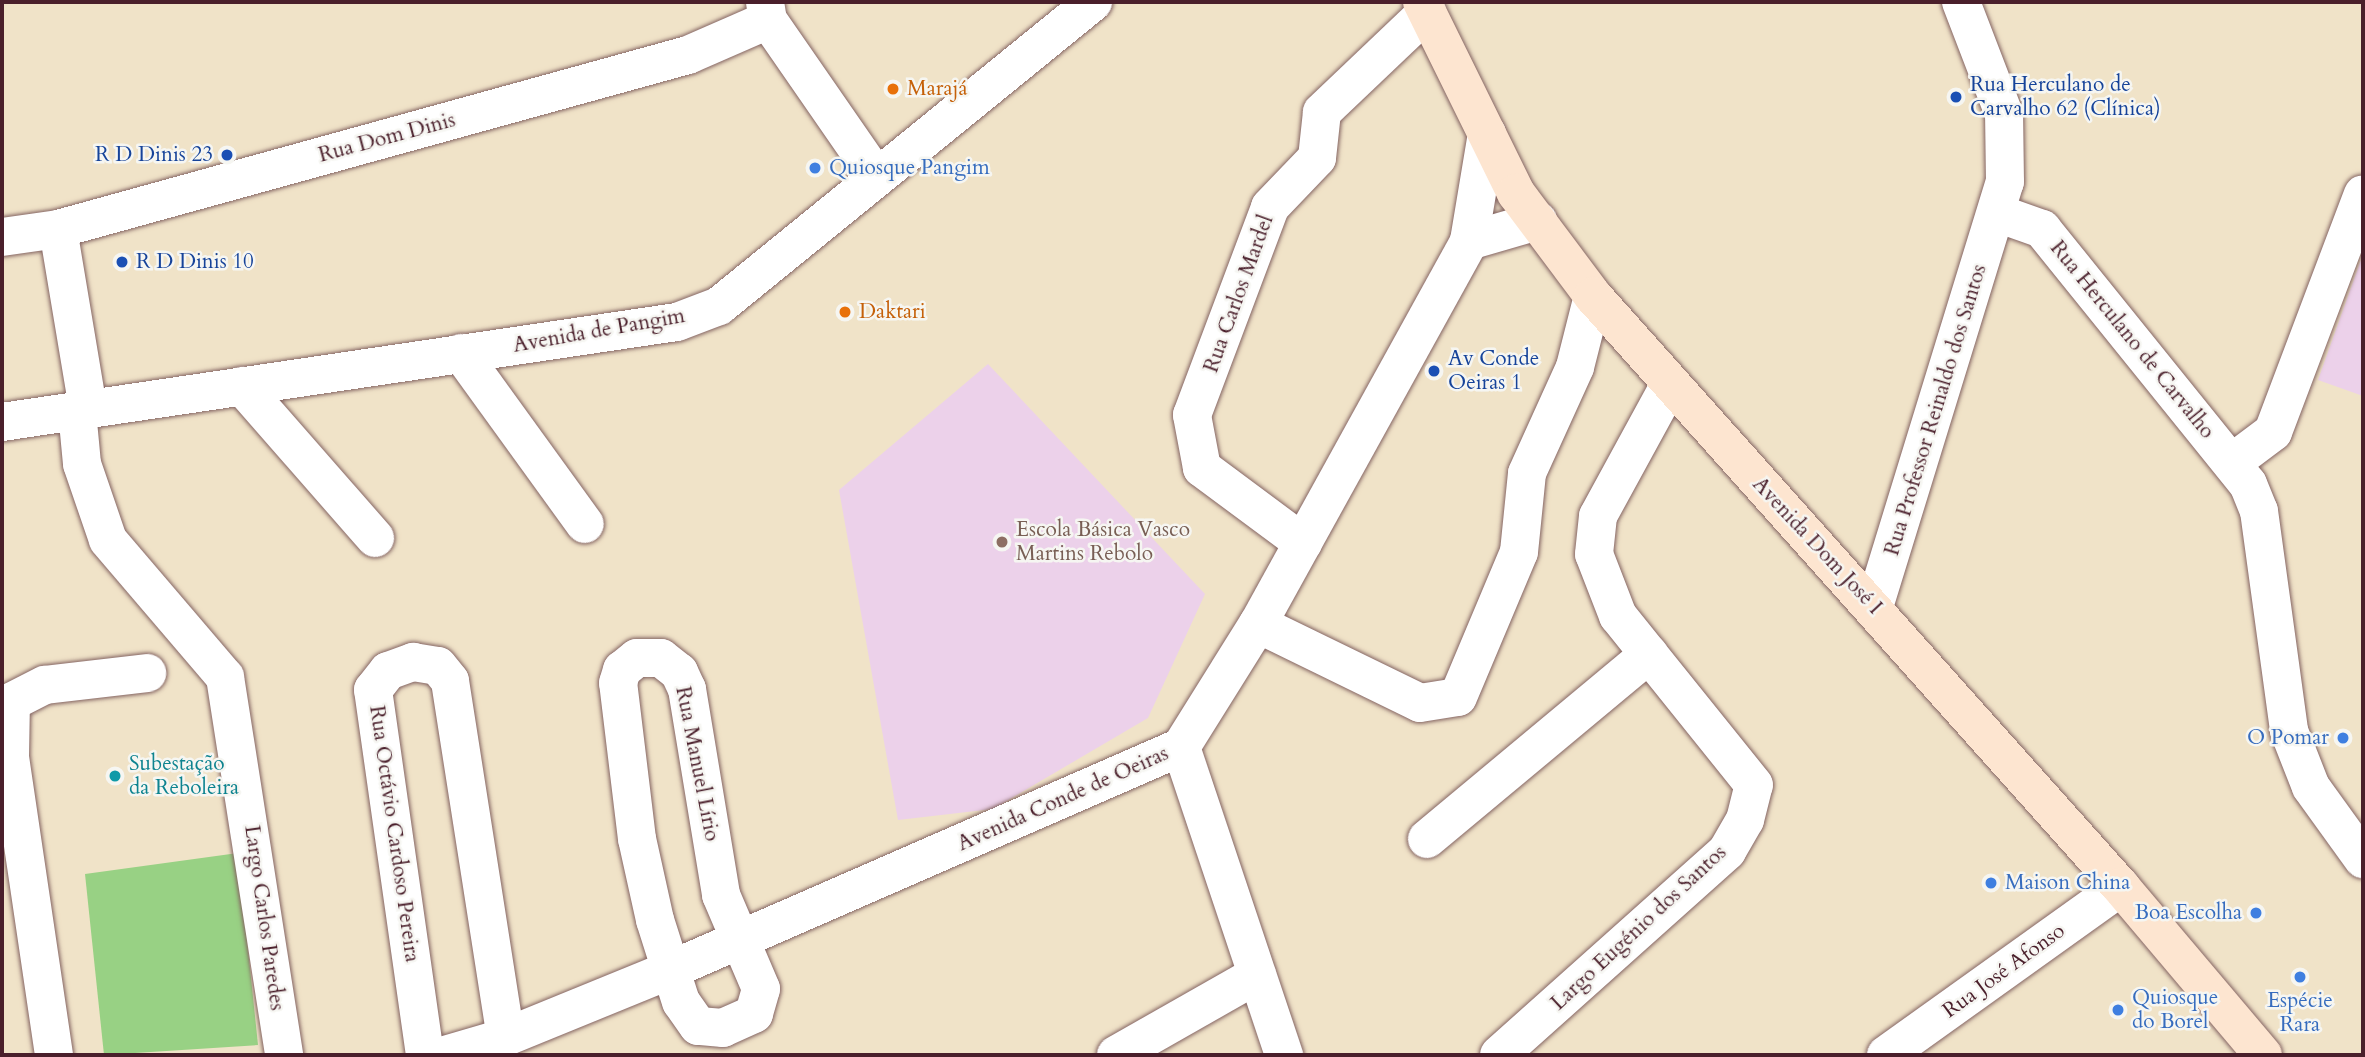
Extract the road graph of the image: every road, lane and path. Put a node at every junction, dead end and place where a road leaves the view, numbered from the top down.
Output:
1 (1093, 2) edge
2 (1961, 2) edge
3 (1425, 7) edge
4 (766, 11) edge
5 (1487, 134) junction
6 (876, 176) junction
7 (2363, 194) edge
8 (1997, 213) junction
9 (1538, 221) junction
10 (58, 229) junction
11 (2, 237) edge
12 (1469, 241) junction
13 (1593, 296) junction
14 (461, 354) junction
15 (242, 386) junction
16 (1669, 386) junction
17 (82, 410) junction
18 (2, 422) edge
19 (2233, 462) junction
20 (584, 524) dead end
21 (375, 537) dead end
22 (1303, 542) junction
23 (1874, 607) junction
24 (1258, 624) junction
25 (1649, 654) junction
26 (147, 673) dead end
27 (6, 702) edge
28 (1181, 747) junction
29 (1427, 839) dead end
30 (2363, 859) edge
31 (2121, 887) junction
32 (742, 940) junction
33 (668, 971) junction
34 (1257, 975) junction
35 (506, 1037) junction
36 (54, 1055) edge
37 (284, 1055) edge
38 (442, 1055) edge
39 (1116, 1055) edge
40 (1284, 1055) edge
41 (1499, 1055) edge
42 (1886, 1055) edge
43 (2263, 1055) edge

1 - 6 street, Avenida de Pangim
2 - 8 street
3 - 5 street, Avenida Dom José I
3 - 22 street, Rua Carlos Mardel
4 - 6 street
4 - 10 street, Rua Dom Dinis
5 - 9 street, Avenida Dom José I
5 - 12 street, Avenida Conde de Oeiras
6 - 14 street, Avenida de Pangim
7 - 19 street
8 - 19 street, Rua Herculano de Carvalho
8 - 23 street, Rua Professor Reinaldo dos Santos
9 - 12 street
9 - 13 street, Avenida Dom José I
10 - 11 street, Rua Dom Dinis
10 - 17 street, Largo Carlos Paredes
12 - 22 street, Avenida Conde de Oeiras
13 - 16 street, Avenida Dom José I
13 - 24 street
14 - 15 street, Avenida de Pangim
14 - 20 street
15 - 17 street, Avenida de Pangim
15 - 21 street
16 - 23 street, Avenida Dom José I
16 - 25 street, Largo Eugénio dos Santos
17 - 18 street, Avenida de Pangim
17 - 37 street, Largo Carlos Paredes
19 - 30 street, Rua Herculano de Carvalho
22 - 24 street, Avenida Conde de Oeiras
23 - 31 street, Avenida Dom José I
24 - 28 street, Avenida Conde de Oeiras
25 - 29 street
25 - 41 street, Largo Eugénio dos Santos
26 - 27 street
27 - 36 street
28 - 32 street, Avenida Conde de Oeiras
28 - 34 street
31 - 42 street, Rua José Afonso
31 - 43 street, Avenida Dom José I
32 - 33 street, Avenida Conde de Oeiras
32 - 33 street, Rua Manuel Lírio
32 - 33 street, Rua Manuel Lírio
33 - 35 street, Avenida Conde de Oeiras
34 - 39 street
34 - 40 street
35 - 38 street, Avenida Conde de Oeiras
35 - 38 street, Rua Octávio Cardoso Pereira

